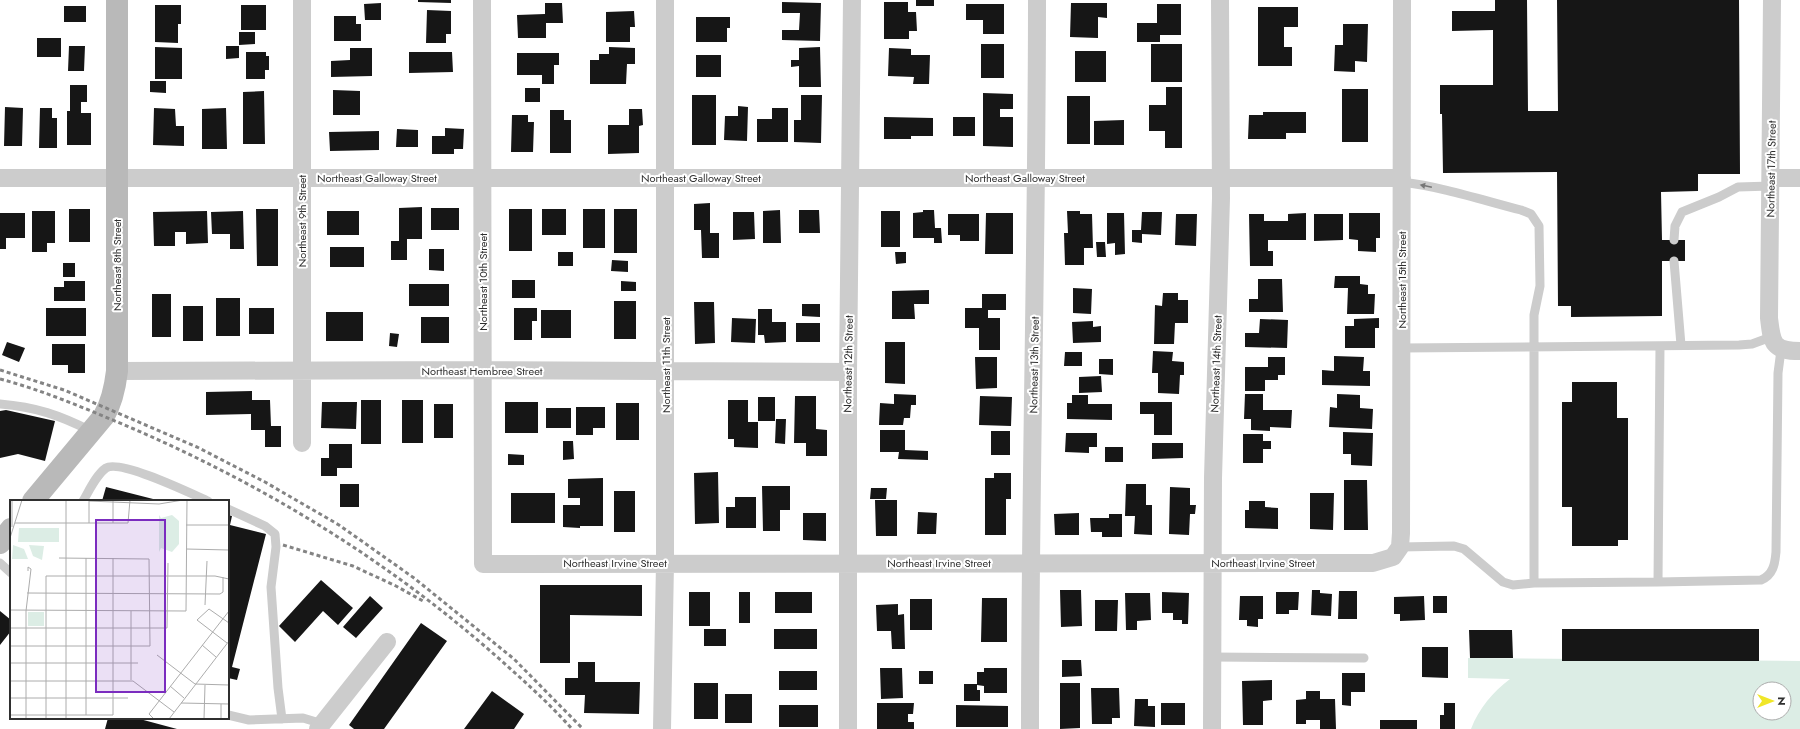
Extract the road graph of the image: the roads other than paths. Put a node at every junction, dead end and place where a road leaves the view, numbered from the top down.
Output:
1 (117, 0) edge
2 (302, 0) edge
3 (482, 0) edge
4 (665, 0) edge
5 (852, 0) edge
6 (1037, 0) edge
7 (1220, 0) edge
8 (1402, 0) edge
9 (1772, 0) edge
10 (0, 178) edge
11 (117, 178) junction
12 (302, 178) junction
13 (482, 178) junction
14 (666, 178) junction
15 (851, 178) junction
16 (1037, 178) junction
17 (1221, 178) junction
18 (1800, 178) edge
19 (1402, 180) junction
20 (1771, 182) junction
21 (1674, 240) dead end
22 (1674, 261) dead end
23 (1776, 344) junction
24 (1681, 345) junction
25 (1534, 346) junction
26 (1660, 346) junction
27 (1402, 348) junction
28 (1800, 351) edge
29 (483, 370) junction
30 (117, 371) junction
31 (302, 372) junction
32 (666, 372) junction
33 (848, 372) junction
34 (0, 404) edge
35 (91, 431) junction
36 (302, 443) dead end
37 (34, 500) edge
38 (84, 500) edge
39 (206, 500) edge
40 (229, 509) edge
41 (10, 530) edge
42 (0, 543) edge
43 (1397, 552) junction
44 (1030, 562) junction
45 (0, 563) edge
46 (665, 563) junction
47 (1212, 563) junction
48 (483, 564) joint
49 (848, 564) junction
50 (10, 572) edge
51 (1658, 582) junction
52 (1534, 583) junction
53 (387, 642) dead end
54 (1212, 657) junction
55 (1364, 658) dead end
56 (229, 715) edge
57 (282, 719) junction
58 (323, 727) edge
59 (662, 729) edge
60 (848, 729) edge
61 (1030, 729) edge
62 (1212, 729) edge

1 - 11 street, Northeast 8th Street
2 - 12 street, Northeast 9th Street
3 - 13 street, Northeast 10th Street
4 - 14 street, Northeast 11th Street
5 - 15 street, Northeast 12th Street
6 - 16 street, Northeast 13th Street
7 - 17 street, Northeast 14th Street
8 - 19 street, Northeast 15th Street
9 - 20 street, Northeast 17th Street
10 - 11 street, Northeast Galloway Street
11 - 12 street, Northeast Galloway Street
11 - 30 street, Northeast 8th Street
12 - 13 street, Northeast Galloway Street
12 - 31 street, Northeast 9th Street
13 - 14 street, Northeast Galloway Street
13 - 29 street, Northeast 10th Street
14 - 15 street, Northeast Galloway Street
14 - 32 street, Northeast 11th Street
15 - 16 street, Northeast Galloway Street
15 - 33 street, Northeast 12th Street
16 - 17 street, Northeast Galloway Street
16 - 44 street, Northeast 13th Street
17 - 19 street, Northeast Galloway Street
17 - 47 street, Northeast 14th Street
18 - 20 street
25 -> 19 lane
19 - 27 street, Northeast 15th Street
20 - 21 lane
20 - 23 street, Northeast 17th Street
22 - 24 lane
23 - 24 lane
23 - 28 street
23 - 51 lane
24 - 26 lane
25 - 26 lane
25 - 27 lane
25 - 52 lane
26 - 51 lane
27 - 43 street, Northeast 15th Street
29 - 31 street, Northeast Hembree Street
29 - 32 street, Northeast Hembree Street
29 - 48 street, Northeast 10th Street
30 - 31 street, Northeast Hembree Street
30 - 35 street, Northeast 8th Street
31 - 36 street, Northeast 9th Street
32 - 33 street, Northeast Hembree Street
32 - 46 street, Northeast 11th Street
33 - 49 street, Northeast 12th Street
34 - 35 lane
35 - 37 street, Northeast 8th Street
38 - 39 lane
40 - 57 lane
41 - 42 street
43 - 47 street, Northeast Irvine Street
43 - 52 lane
44 - 47 street, Northeast Irvine Street
44 - 49 street, Northeast Irvine Street
44 - 61 street, Northeast 13th Street
45 - 50 lane
46 - 48 street, Northeast Irvine Street
46 - 49 street, Northeast Irvine Street
46 - 59 street, Northeast 11th Street
47 - 54 street, Northeast 14th Street
49 - 60 street, Northeast 12th Street
51 - 52 lane
53 - 58 street
54 - 55 lane
54 - 62 street, Northeast 14th Street
56 - 57 lane
57 - 58 lane

